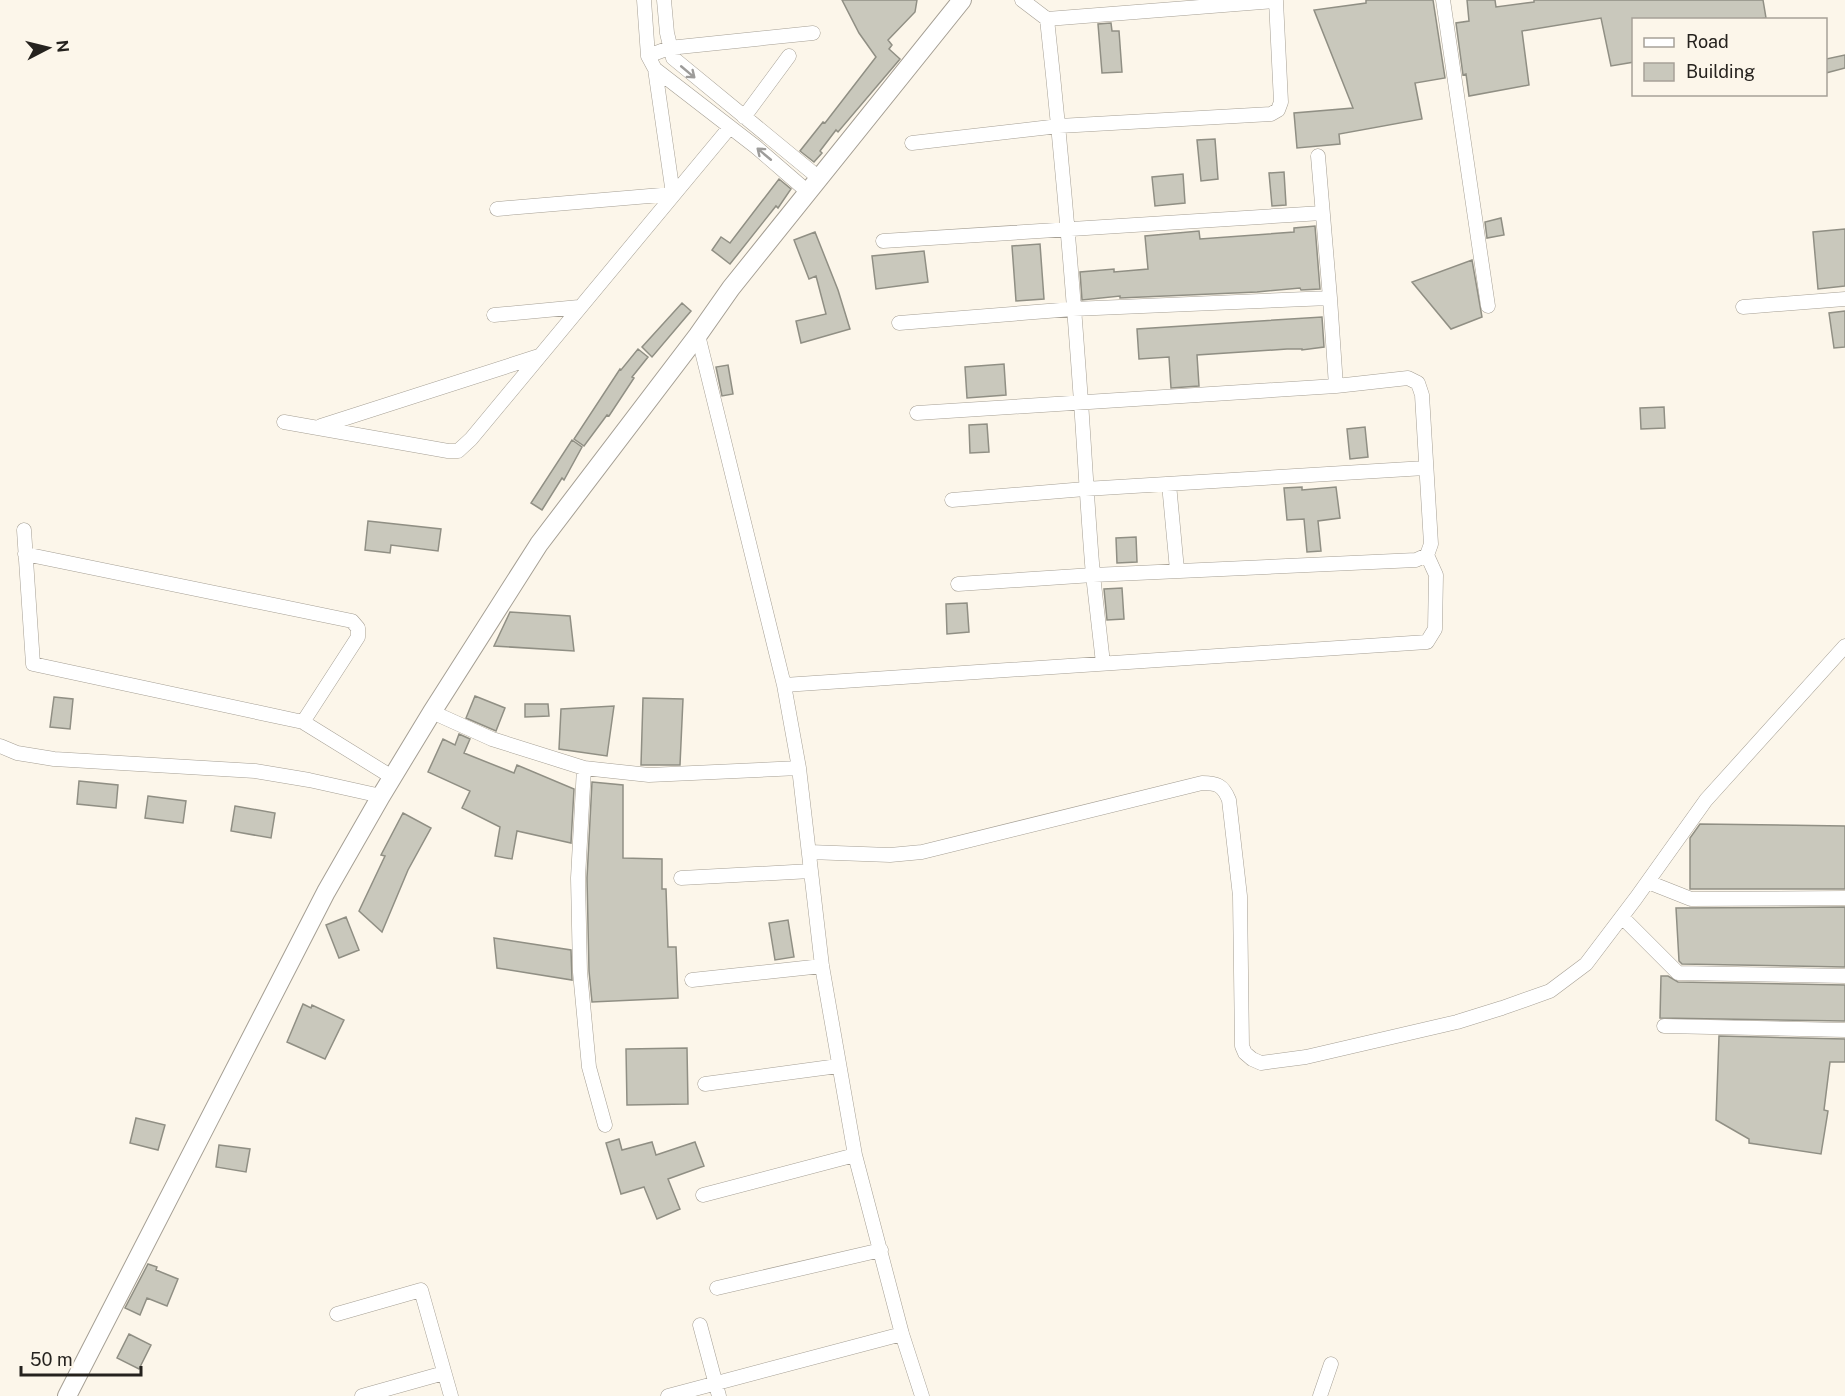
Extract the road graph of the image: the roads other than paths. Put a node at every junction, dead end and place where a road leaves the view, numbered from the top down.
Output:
1 (644, 0) edge
2 (664, 0) edge
3 (962, 0) edge
4 (1022, 0) edge
5 (1443, 0) edge
6 (1047, 19) junction
7 (813, 33) dead end
8 (669, 48) junction
9 (648, 56) junction
10 (789, 56) dead end
11 (655, 69) junction
12 (727, 104) junction
13 (717, 117) junction
14 (744, 117) junction
15 (1059, 126) junction
16 (730, 127) junction
17 (912, 143) dead end
18 (1318, 156) dead end
19 (814, 185) junction
20 (673, 194) junction
21 (497, 209) dead end
22 (1322, 213) junction
23 (1068, 230) junction
24 (883, 241) dead end
25 (1330, 298) junction
26 (1845, 298) edge
27 (1488, 306) dead end
28 (579, 307) junction
29 (1743, 307) dead end
30 (1073, 309) junction
31 (494, 315) dead end
32 (899, 323) dead end
33 (698, 334) junction
34 (540, 355) junction
35 (1336, 386) junction
36 (1081, 401) junction
37 (917, 413) dead end
38 (284, 422) dead end
39 (319, 427) junction
40 (1425, 468) junction
41 (1169, 484) junction
42 (1085, 489) junction
43 (952, 500) dead end
44 (24, 530) dead end
45 (25, 554) junction
46 (1427, 555) junction
47 (1177, 570) junction
48 (1093, 575) junction
49 (958, 584) dead end
50 (1845, 646) edge
51 (1103, 663) junction
52 (784, 685) junction
53 (432, 712) junction
54 (303, 722) junction
55 (0, 746) edge
56 (584, 768) junction
57 (799, 768) junction
58 (392, 777) junction
59 (381, 796) junction
60 (809, 852) junction
61 (811, 871) junction
62 (681, 878) dead end
63 (1648, 882) junction
64 (1845, 898) edge
65 (1622, 917) junction
66 (822, 966) junction
67 (1845, 976) edge
68 (692, 980) dead end
69 (1664, 1026) dead end
70 (1845, 1030) edge
71 (838, 1066) junction
72 (705, 1084) dead end
73 (605, 1125) dead end
74 (855, 1155) junction
75 (703, 1195) dead end
76 (881, 1250) junction
77 (717, 1288) dead end
78 (337, 1314) dead end
79 (700, 1325) dead end
80 (902, 1334) junction
81 (1331, 1364) dead end
82 (444, 1373) junction
83 (717, 1389) edge
84 (67, 1396) edge
85 (362, 1396) edge
86 (451, 1396) edge
87 (668, 1396) edge
88 (922, 1396) edge
89 (1320, 1396) edge

1 - 9 street
2 - 8 street
3 - 19 main road
4 - 6 street
5 - 27 street
6 - 15 street
6 - 15 street
7 - 8 street
8 - 9 street
8 -> 12 street
9 - 11 street
10 - 14 street
11 - 13 street
11 - 20 street
12 - 13 street
12 - 14 street
13 - 16 street
14 - 19 street
15 - 17 street
15 - 23 street
19 -> 16 street
16 - 20 street
18 - 22 street
19 - 33 main road
20 - 21 street
20 - 28 street
22 - 23 street
22 - 25 street
23 - 24 street
23 - 30 street
25 - 30 street
25 - 35 street
26 - 29 street
28 - 31 street
28 - 34 street
30 - 32 street
30 - 36 street
33 - 52 street
33 - 53 main road
34 - 39 street
34 - 39 street
35 - 36 street
35 - 40 street
36 - 37 street
36 - 42 street
38 - 39 street
40 - 41 street
40 - 46 street
41 - 42 street
41 - 47 street
42 - 43 street
42 - 48 street
44 - 45 street
45 - 54 street
45 - 54 street
46 - 47 street
46 - 51 street
47 - 48 street
48 - 49 street
48 - 51 street
50 - 63 street
51 - 52 street
52 - 57 street
53 - 56 street
53 - 58 main road
54 - 58 street
55 - 59 street
56 - 57 street
56 - 73 street
57 - 60 street
58 - 59 main road
59 - 84 main road
60 - 61 street
60 - 65 street
61 - 62 street
61 - 66 street
63 - 64 street
63 - 65 street
65 - 67 street
66 - 68 street
66 - 71 street
69 - 70 street
71 - 72 street
71 - 74 street
74 - 75 street
74 - 76 street
76 - 77 street
76 - 80 street
78 - 82 street
79 - 83 street
80 - 83 street
80 - 88 street
81 - 89 street
82 - 85 street
82 - 86 street
83 - 87 street

